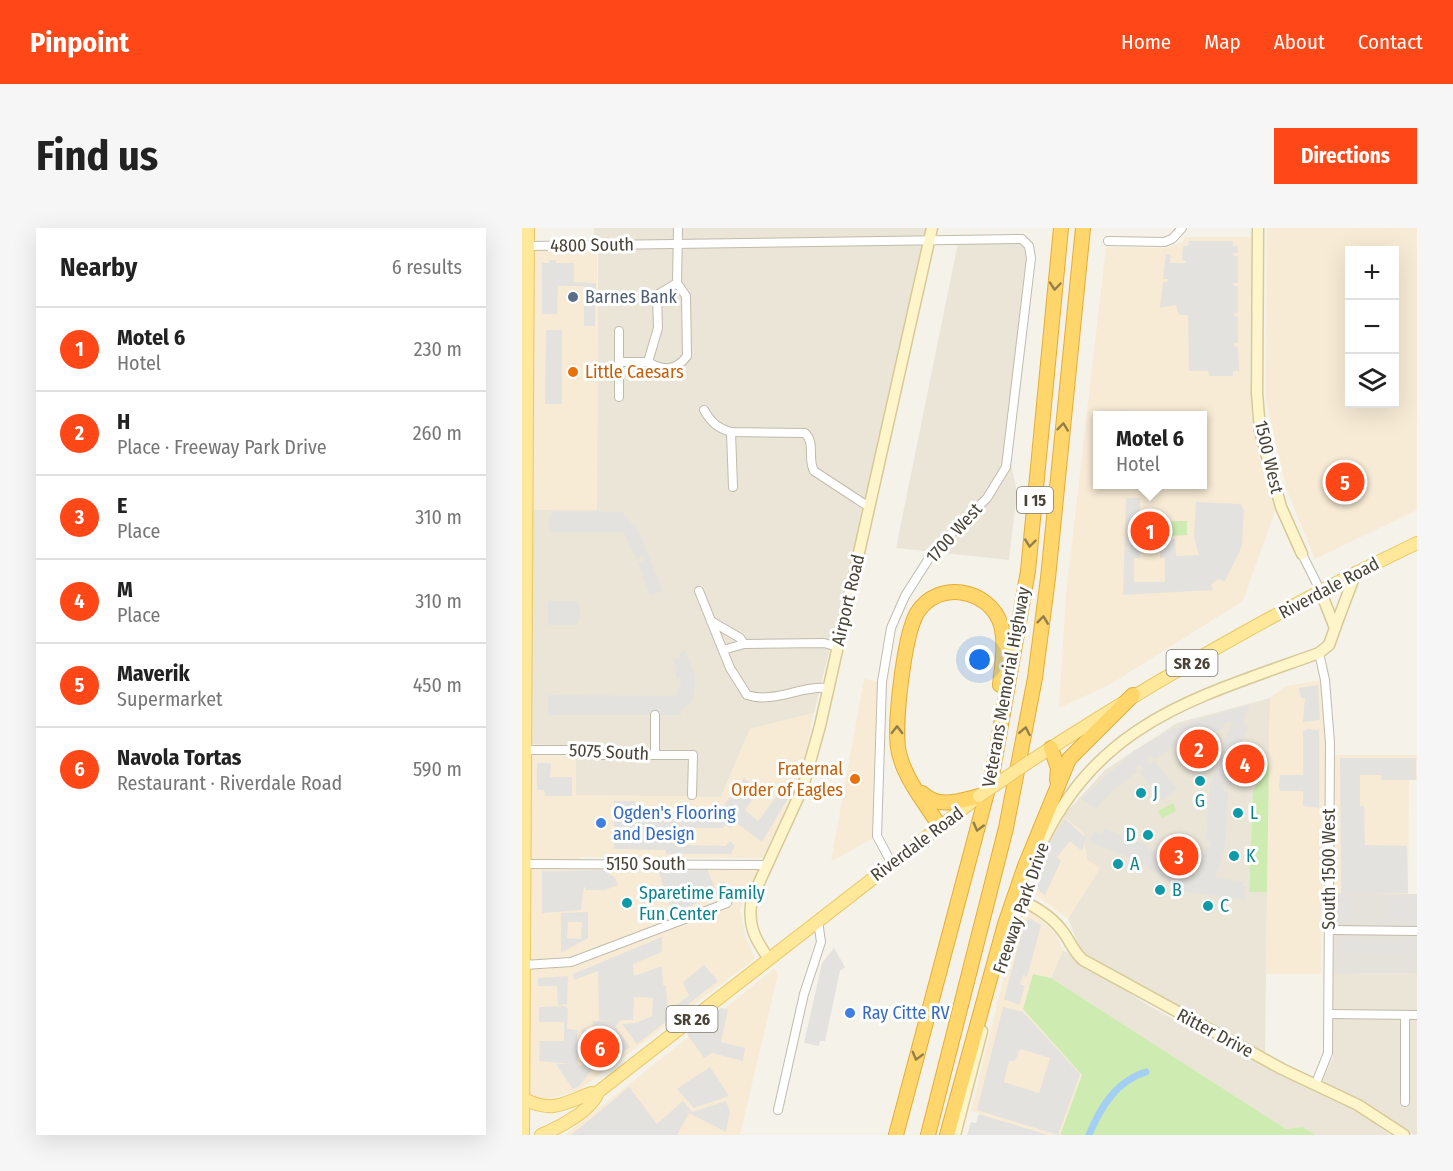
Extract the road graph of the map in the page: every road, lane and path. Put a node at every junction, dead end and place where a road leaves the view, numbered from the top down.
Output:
1 (528, 228) edge
2 (678, 228) edge
3 (932, 228) edge
4 (1061, 228) edge
5 (1083, 228) edge
6 (1182, 228) edge
7 (1250, 228) edge
8 (1258, 228) edge
9 (1022, 239) joint
10 (930, 240) junction
11 (1108, 241) dead end
12 (678, 243) junction
13 (1256, 243) junction
14 (525, 246) edge
15 (677, 283) junction
16 (619, 331) dead end
17 (619, 362) junction
18 (648, 362) junction
19 (619, 397) dead end
20 (704, 410) dead end
21 (731, 432) junction
22 (524, 467) edge
23 (733, 487) dead end
24 (869, 507) junction
25 (1417, 543) edge
26 (1302, 554) joint
27 (524, 557) edge
28 (1356, 572) junction
29 (1320, 590) junction
30 (699, 591) dead end
31 (711, 621) junction
32 (1335, 628) junction
33 (744, 644) junction
34 (838, 647) junction
35 (723, 650) junction
36 (1319, 653) junction
37 (828, 688) junction
38 (1133, 694) junction
39 (655, 715) dead end
40 (1051, 748) junction
41 (525, 750) junction
42 (655, 755) junction
43 (993, 770) junction
44 (914, 785) junction
45 (1056, 791) junction
46 (692, 795) dead end
47 (979, 796) junction
48 (939, 825) junction
49 (1006, 828) junction
50 (891, 862) junction
51 (525, 864) junction
52 (768, 865) junction
53 (1020, 900) junction
54 (727, 903) dead end
55 (818, 921) junction
56 (1329, 930) junction
57 (1417, 931) edge
58 (769, 959) junction
59 (523, 965) edge
60 (1329, 1014) junction
61 (1405, 1014) junction
62 (1417, 1014) edge
63 (1316, 1083) junction
64 (594, 1093) junction
65 (524, 1099) junction
66 (1405, 1102) dead end
67 (778, 1110) dead end
68 (567, 1123) junction
69 (524, 1135) edge
70 (541, 1135) edge
71 (556, 1135) edge
72 (896, 1135) edge
73 (927, 1135) edge
74 (936, 1135) edge
75 (947, 1135) edge
76 (955, 1135) edge
77 (1404, 1135) edge

1 - 14 main road
2 - 12 street
3 - 10 street, Airport Road
4 -> 43 highway, Veterans Memorial Highway / I 15
49 -> 5 highway, Veterans Memorial Highway / I 15
6 - 11 street
7 - 13 street, 1500 West
8 - 13 street, 1500 West
9 - 10 street, 4800 South
9 - 50 street, 1700 West
10 - 12 street, 4800 South
10 - 24 street, Airport Road
12 - 14 street, 4800 South
12 - 15 street
13 - 26 street, 1500 West
14 - 22 main road
15 - 18 street
15 - 18 street
16 - 17 street
17 - 18 street
17 - 19 street
20 - 21 street
21 - 23 street
21 - 24 street
22 - 27 main road
24 - 34 street, Airport Road
25 - 28 main road, Riverdale Road / SR 26
26 - 29 street, 1500 West
27 - 41 main road
28 - 29 main road, Riverdale Road / SR 26
28 - 32 street
29 - 32 street, 1500 West
29 - 38 main road, Riverdale Road / SR 26
30 - 31 street
31 - 33 street
31 - 35 street
32 - 36 street
33 - 34 street
33 - 35 street
34 - 37 street, Airport Road
35 - 37 street
36 - 53 street, Freeway Park Drive
36 - 56 street, South 1500 West
37 - 52 street, Airport Road
38 - 40 main road, Riverdale Road / SR 26
38 - 45 highway
39 - 42 street
40 - 45 highway
40 - 47 main road, Riverdale Road / SR 26, bridge
41 - 42 street, 5075 South
41 - 51 main road
42 - 46 street, 5075 South
44 -> 43 highway
43 -> 72 highway, Veterans Memorial Highway / I 15
44 - 47 highway
44 - 48 highway
45 - 75 highway
47 - 48 main road, Riverdale Road / SR 26
48 - 50 main road, Riverdale Road / SR 26
49 - 73 highway, Veterans Memorial Highway / I 15
49 - 74 highway
50 - 55 main road, Riverdale Road / SR 26
51 - 52 street, 5150 South
51 - 59 main road
52 - 58 street, Airport Road
53 - 63 street, Ritter Drive
53 - 76 street, Freeway Park Drive
54 - 59 street
55 - 58 main road, Riverdale Road / SR 26
55 - 67 street
56 - 57 street
56 - 60 street, South 1500 West
58 - 64 main road, Riverdale Road / SR 26
59 - 65 main road
60 - 61 street
60 - 63 street, South 1500 West
61 - 62 street
61 - 66 street
63 - 77 street, Ritter Drive
64 - 65 main road
64 - 68 main road, Riverdale Road / SR 26
64 - 69 main road, Riverdale Road / SR 26
65 - 69 main road
68 - 70 main road, Riverdale Road / SR 26
68 - 71 main road

